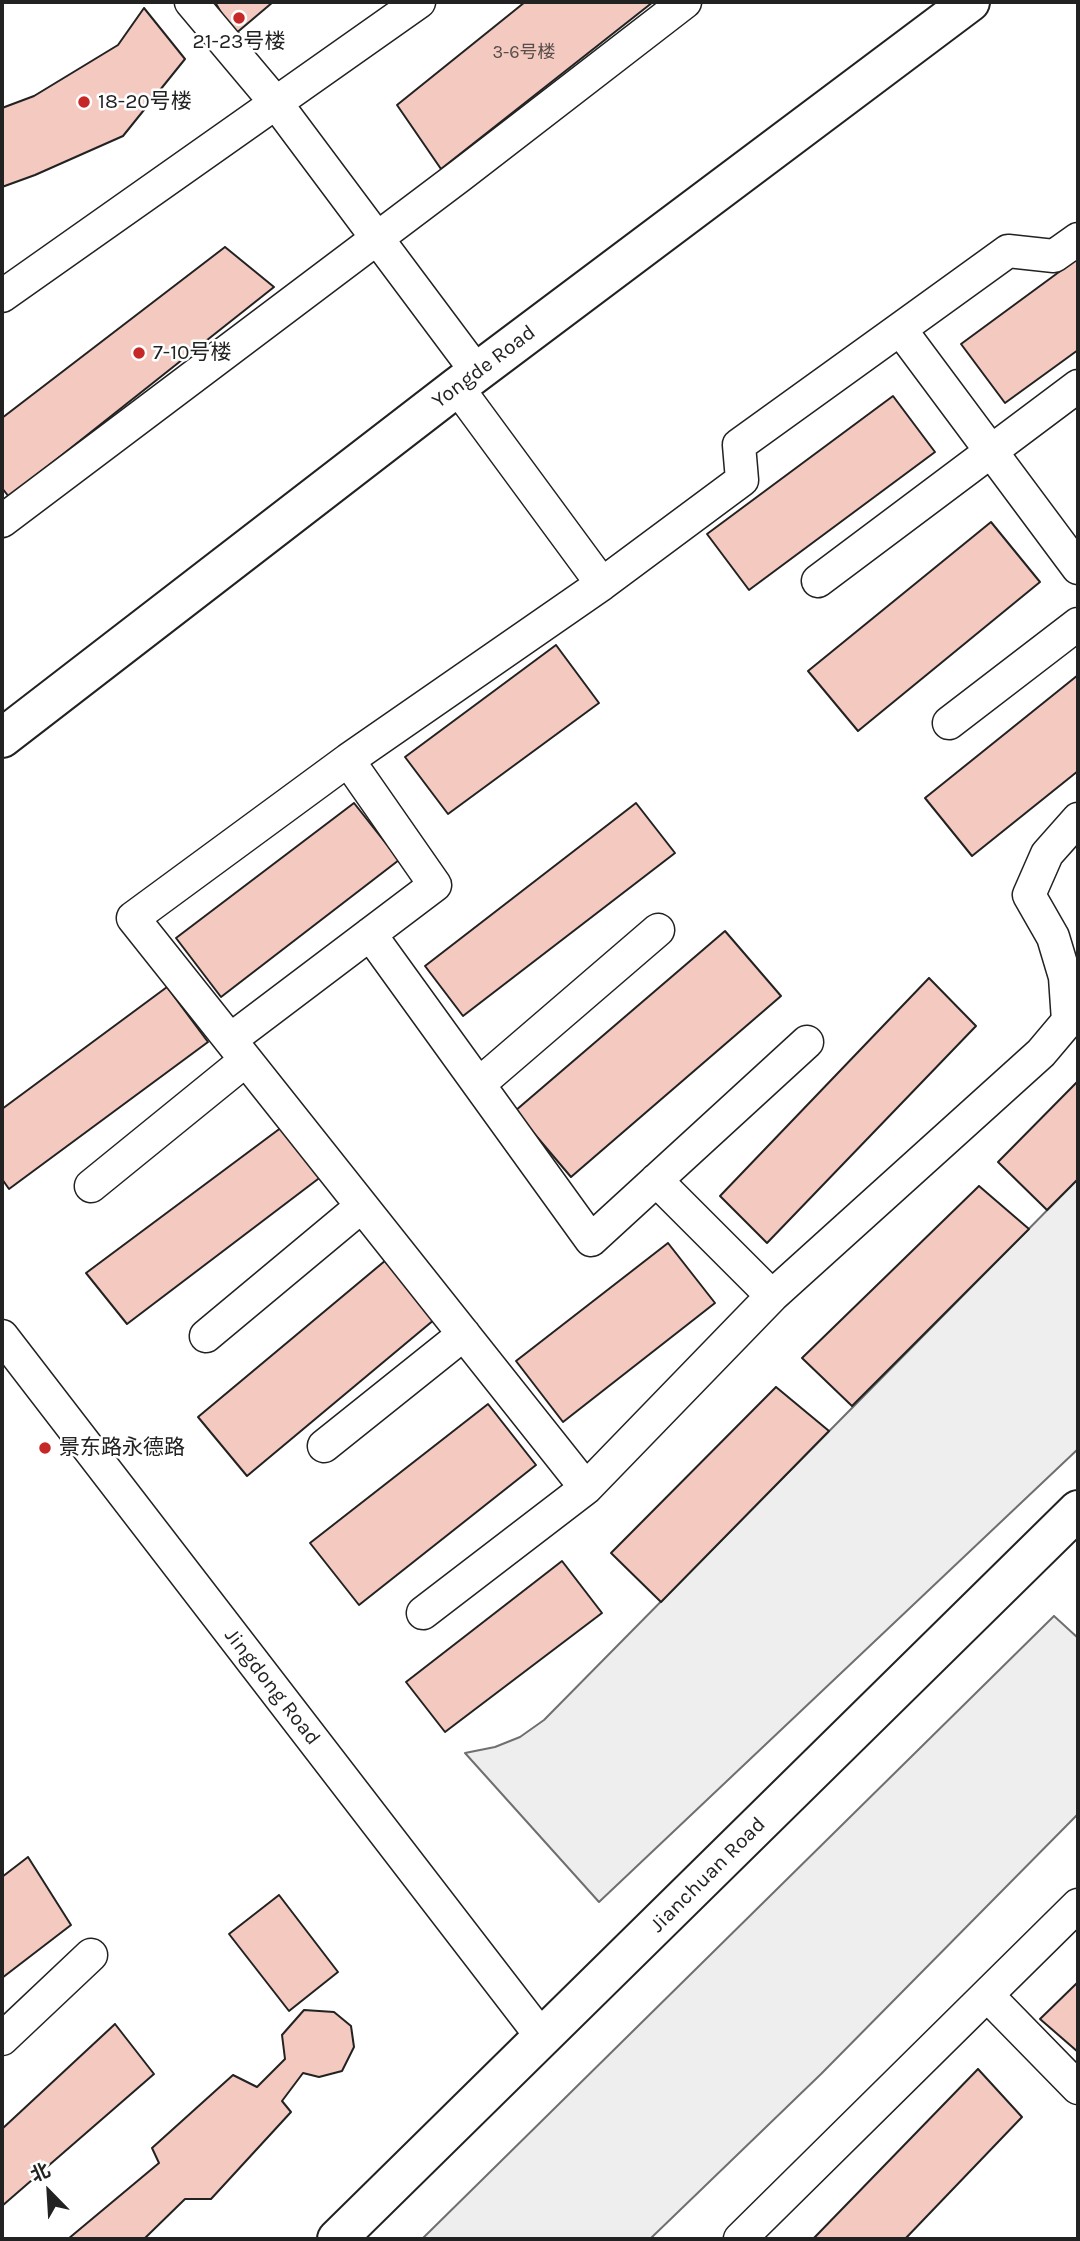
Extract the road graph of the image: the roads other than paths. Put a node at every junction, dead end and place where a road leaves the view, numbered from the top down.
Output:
1 (191, 2) edge
2 (418, 2) edge
3 (685, 2) edge
4 (970, 2) edge
5 (276, 103) junction
6 (376, 238) junction
7 (1078, 239) edge
8 (2, 296) edge
9 (900, 329) junction
10 (467, 380) junction
11 (1078, 386) edge
12 (991, 450) junction
13 (2, 521) edge
14 (1078, 568) edge
15 (818, 581) dead end
16 (602, 584) junction
17 (1078, 624) edge
18 (949, 723) dead end
19 (2, 738) edge
20 (348, 760) junction
21 (1078, 819) edge
22 (658, 930) dead end
23 (370, 934) junction
24 (807, 1042) dead end
25 (238, 1050) junction
26 (479, 1084) junction
27 (656, 1180) junction
28 (91, 1186) dead end
29 (362, 1206) junction
30 (772, 1296) junction
31 (464, 1334) junction
32 (2, 1336) edge
33 (206, 1336) dead end
34 (324, 1446) dead end
35 (586, 1488) junction
36 (1078, 1510) edge
37 (423, 1613) dead end
38 (1078, 1905) edge
39 (91, 1955) dead end
40 (987, 1995) junction
41 (542, 2037) junction
42 (2, 2039) edge
43 (1078, 2088) edge
44 (337, 2239) edge
45 (740, 2239) edge

1 - 5 street
2 - 5 street
3 - 6 street
4 - 10 street, Yongde Road
5 - 6 street
5 - 8 street
6 - 10 street
6 - 13 street
7 - 9 street
9 - 12 street
9 - 16 street
10 - 16 street
10 - 19 street, Yongde Road
11 - 12 street
12 - 14 street
12 - 15 street
16 - 20 street
17 - 18 street
20 - 23 street
20 - 25 street
21 - 30 street
22 - 26 street
23 - 25 street
23 - 26 street
24 - 27 street
25 - 28 street
25 - 29 street
26 - 27 street
27 - 30 street
29 - 31 street
29 - 33 street
30 - 35 street
31 - 34 street
31 - 35 street
32 - 41 street, Jingdong Road
35 - 37 street
36 - 41 street, Jianchuan Road
38 - 40 street
39 - 42 street
40 - 43 street
40 - 45 street
41 - 44 street, Jianchuan Road

